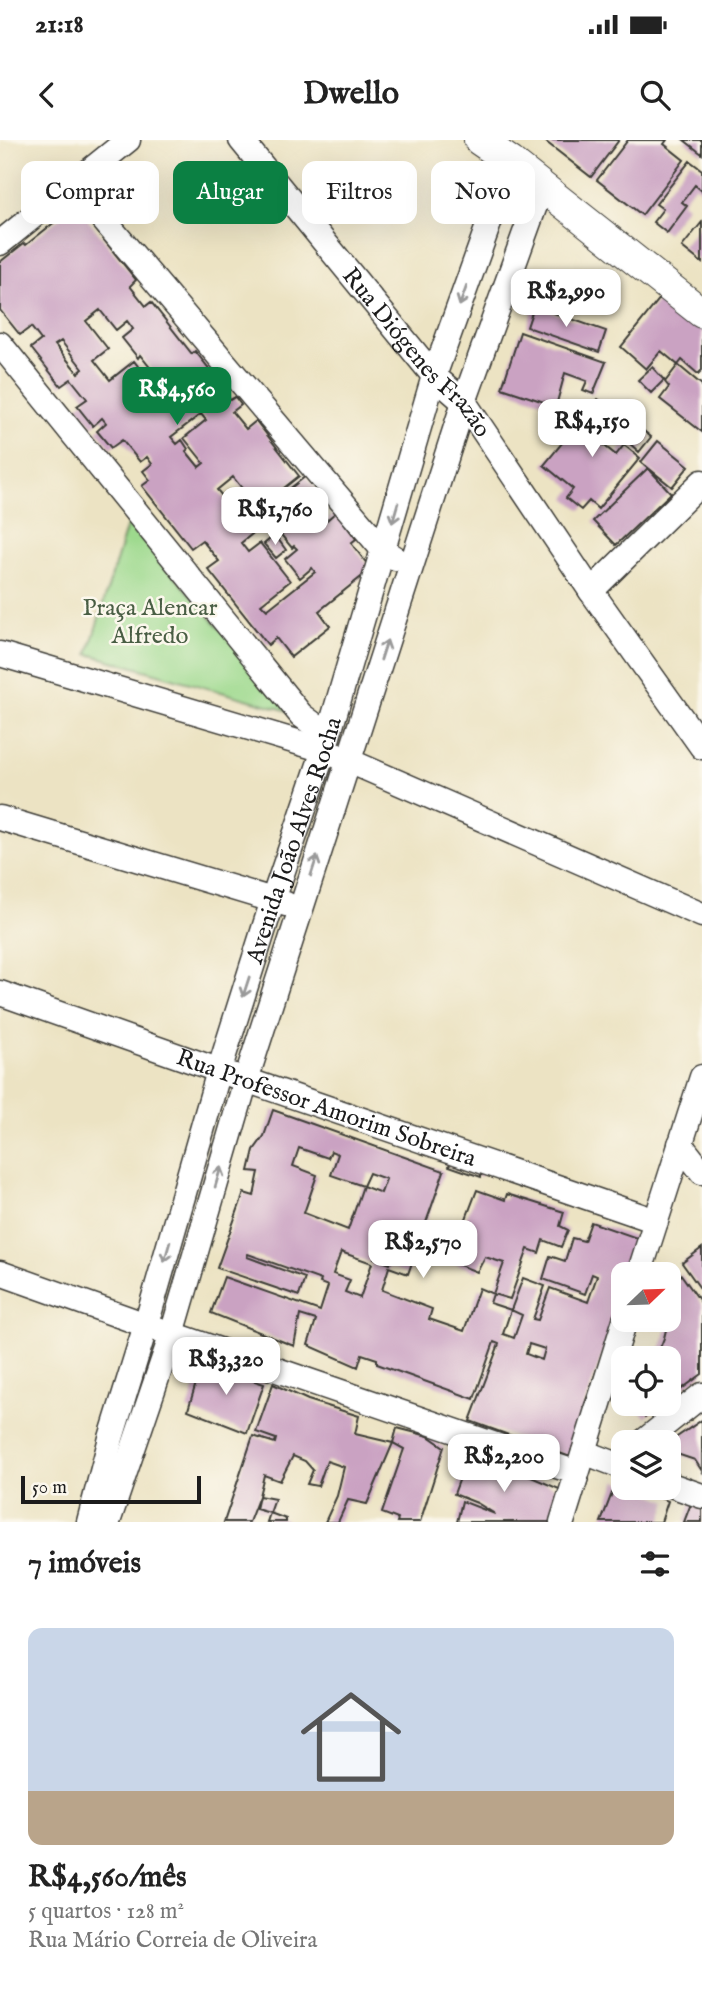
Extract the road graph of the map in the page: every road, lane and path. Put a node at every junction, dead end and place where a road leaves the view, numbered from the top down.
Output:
1 (128, 140) edge
2 (241, 140) edge
3 (480, 140) edge
4 (103, 161) edge
5 (510, 161) edge
6 (535, 181) edge
7 (542, 186) junction
8 (24, 224) edge
9 (107, 224) edge
10 (489, 224) edge
11 (0, 243) edge
12 (702, 313) edge
13 (0, 344) edge
14 (434, 376) junction
15 (464, 402) junction
16 (702, 482) edge
17 (384, 551) junction
18 (411, 569) junction
19 (591, 591) junction
20 (0, 654) edge
21 (326, 743) junction
22 (702, 747) edge
23 (348, 760) junction
24 (0, 818) edge
25 (273, 900) junction
26 (300, 908) junction
27 (702, 915) edge
28 (0, 993) edge
29 (219, 1071) junction
30 (702, 1077) edge
31 (246, 1080) junction
32 (680, 1144) junction
33 (702, 1172) edge
34 (178, 1213) junction
35 (656, 1221) junction
36 (204, 1224) junction
37 (643, 1262) edge
38 (0, 1273) edge
39 (146, 1325) junction
40 (621, 1332) edge
41 (172, 1334) junction
42 (702, 1395) edge
43 (658, 1430) edge
44 (111, 1438) junction
45 (133, 1450) junction
46 (581, 1463) junction
47 (611, 1463) edge
48 (681, 1489) edge
49 (702, 1496) edge
50 (89, 1522) edge
51 (108, 1522) edge
52 (562, 1522) edge

1 - 4 street
2 - 14 street, Rua Diógenes Frazão
3 - 5 street
6 - 7 street
7 - 12 street
7 - 15 street, Avenida João Alves Rocha
8 - 11 street
9 - 17 street
10 -> 14 street, Avenida João Alves Rocha
13 - 21 street
14 - 15 street, Rua Diógenes Frazão
14 -> 17 street, Avenida João Alves Rocha
15 - 18 street, Avenida João Alves Rocha
15 - 19 street, Rua Diógenes Frazão
16 - 19 street
17 - 18 street
17 - 21 street, Avenida João Alves Rocha
23 -> 18 street, Avenida João Alves Rocha
19 - 22 street, Rua Diógenes Frazão
20 - 21 street
21 - 23 street
21 - 25 street, Avenida João Alves Rocha
26 -> 23 street, Avenida João Alves Rocha
23 - 27 street
24 - 25 street
25 - 26 street
25 -> 29 street, Avenida João Alves Rocha
26 - 31 street, Avenida João Alves Rocha
28 - 29 street, Rua Professor Amorim Sobreira
29 - 31 street, Rua Professor Amorim Sobreira
29 - 34 street, Avenida João Alves Rocha
30 - 32 street
31 - 35 street, Rua Professor Amorim Sobreira
36 -> 31 street, Avenida João Alves Rocha
32 - 33 street
32 - 35 street
34 - 36 street
34 -> 39 street, Avenida João Alves Rocha
35 - 37 street
36 - 41 street, Avenida João Alves Rocha
38 - 39 street
39 - 41 street
39 - 44 street, Avenida João Alves Rocha
40 - 46 street
41 - 45 street, Avenida João Alves Rocha
41 - 46 street
42 - 43 street
44 - 45 street
44 - 50 street, Avenida João Alves Rocha
45 - 51 street, Avenida João Alves Rocha
46 - 47 street
46 - 52 street
48 - 49 street

